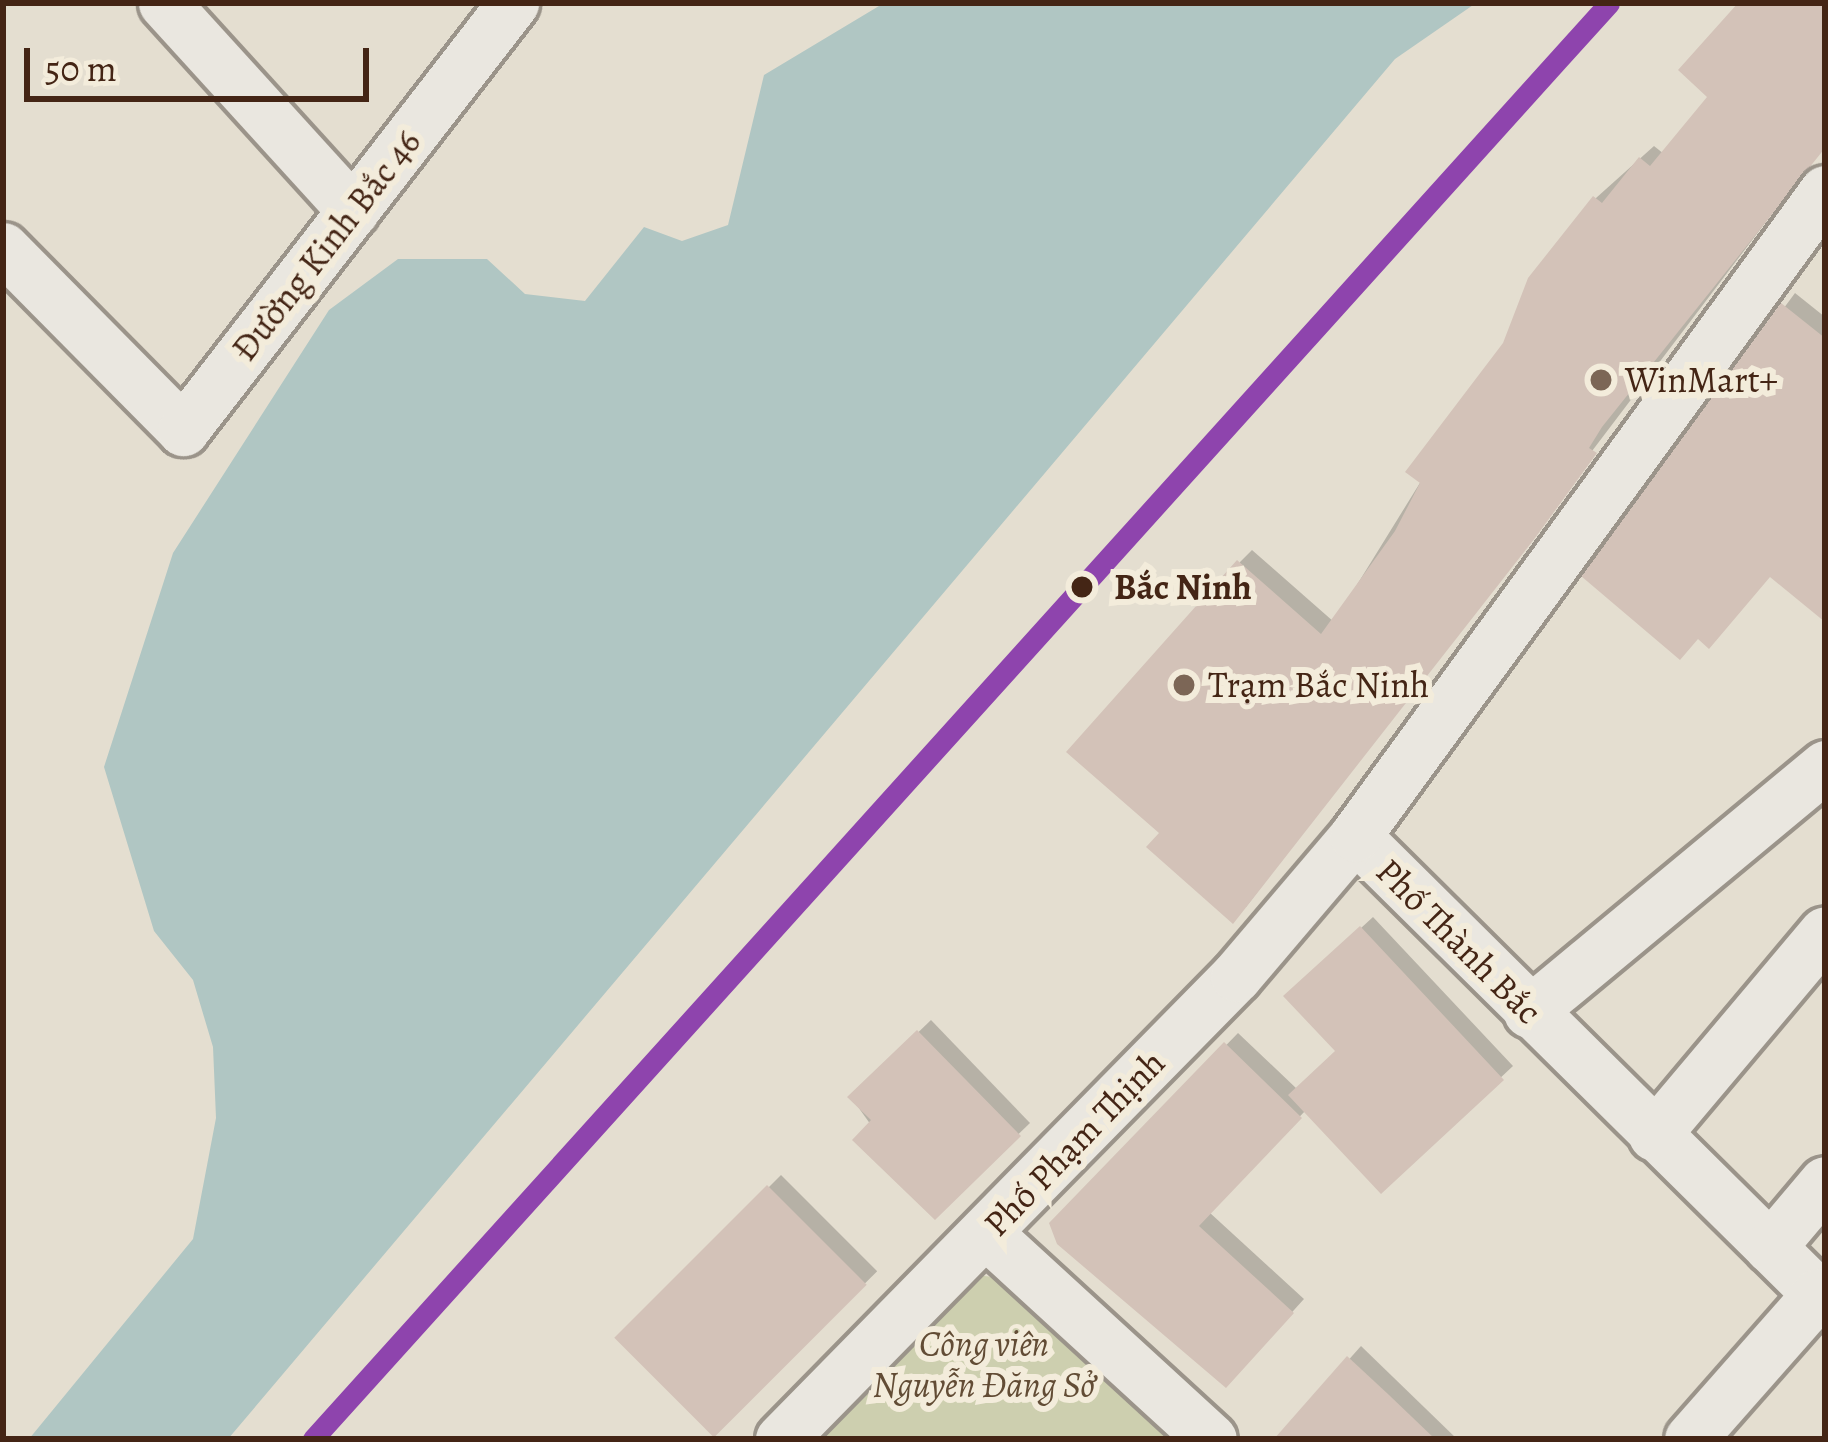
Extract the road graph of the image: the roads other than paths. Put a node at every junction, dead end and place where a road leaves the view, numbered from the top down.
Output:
1 (164, 3) edge
2 (513, 3) edge
3 (1825, 191) edge
4 (353, 211) junction
5 (3, 248) edge
6 (1825, 766) edge
7 (1355, 836) junction
8 (1825, 932) edge
9 (1528, 1012) junction
10 (1654, 1135) junction
11 (1825, 1182) edge
12 (986, 1233) junction
13 (1770, 1247) junction
14 (1822, 1298) edge
15 (782, 1439) edge
16 (1211, 1439) edge
17 (1690, 1439) edge

1 - 4 street
2 - 4 street, Đường Kinh Bắc 46
3 - 7 street, Phố Thành Bắc
4 - 5 street, Đường Kinh Bắc 46
6 - 9 street
7 - 9 street, Phố Thành Bắc
7 - 12 street, Phố Phạm Thịnh
8 - 10 street
9 - 10 street, Phố Thành Bắc
10 - 13 street, Phố Thành Bắc
11 - 13 street
12 - 15 street, Phố Phạm Thịnh
12 - 16 street
13 - 14 street, Phố Thành Bắc
14 - 17 street

